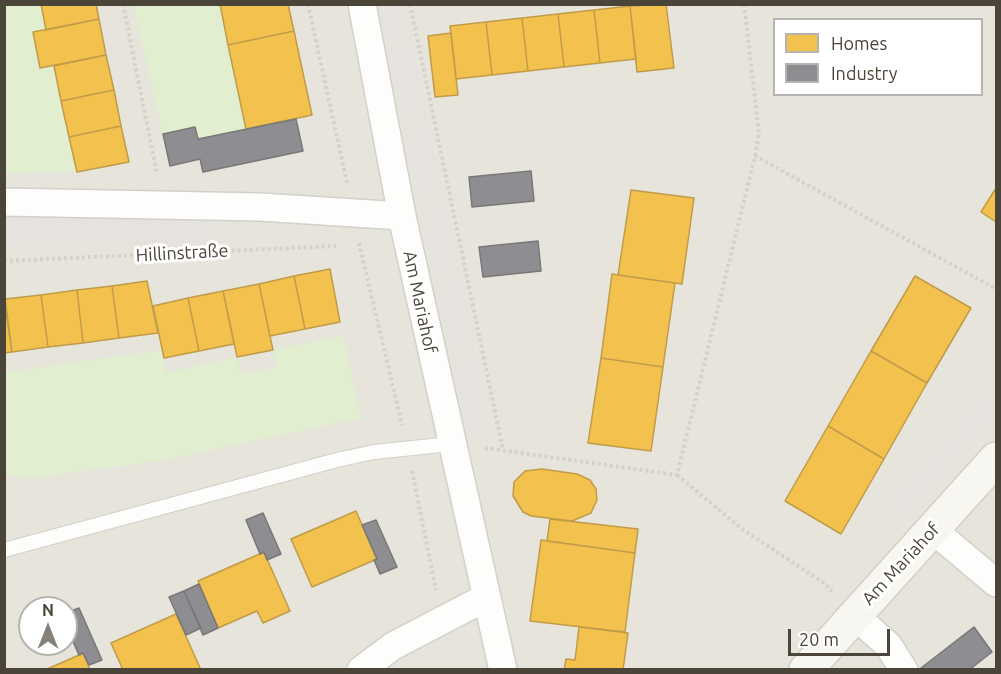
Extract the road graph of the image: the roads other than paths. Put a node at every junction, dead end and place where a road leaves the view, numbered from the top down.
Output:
1 (362, 4) edge
2 (4, 202) edge
3 (402, 216) junction
4 (451, 444) junction
5 (996, 459) edge
6 (933, 530) junction
7 (4, 550) edge
8 (996, 583) edge
9 (487, 597) junction
10 (854, 615) junction
11 (361, 669) edge
12 (503, 669) edge
13 (520, 669) edge
14 (806, 669) edge
15 (904, 669) edge

1 - 3 street, Am Mariahof
2 - 3 street
3 - 4 street, Am Mariahof
4 - 7 lane
4 - 9 street, Am Mariahof
5 - 6 street, Am Mariahof
6 - 8 street
6 - 10 street, Am Mariahof
9 - 11 street
9 - 12 street, Am Mariahof
9 - 13 street, Am Mariahof
10 - 14 street, Am Mariahof
10 - 15 street

